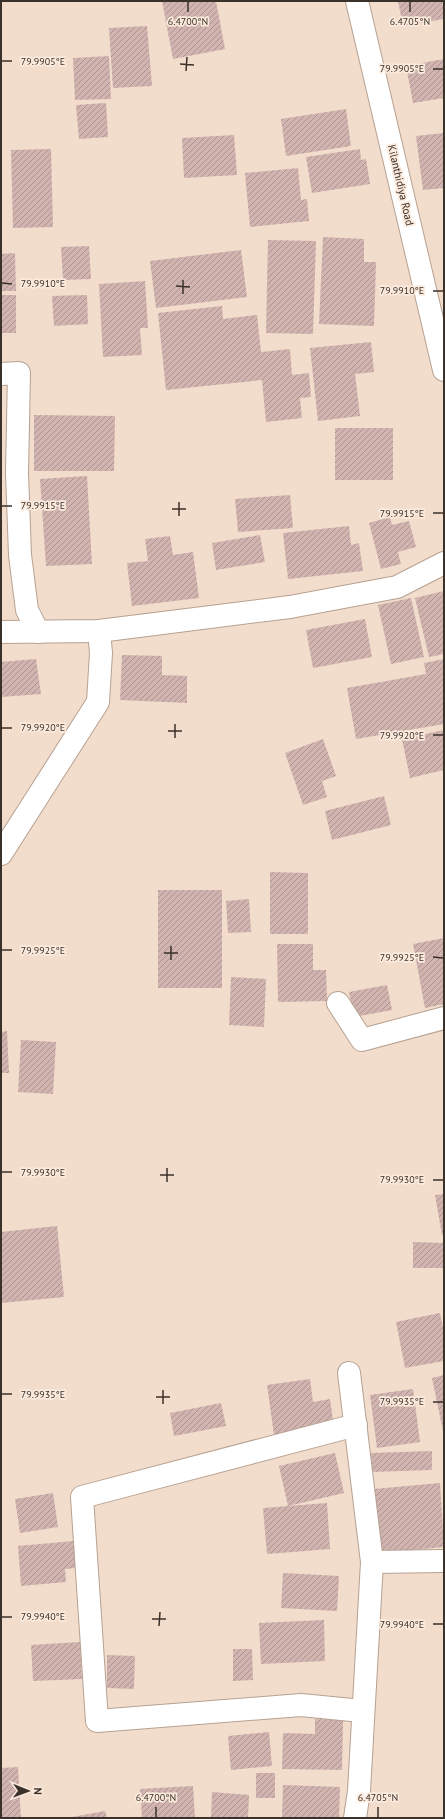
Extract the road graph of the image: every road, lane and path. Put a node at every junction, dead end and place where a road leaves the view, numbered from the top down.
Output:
1 (358, 1) edge
2 (444, 370) edge
3 (1, 374) edge
4 (444, 563) edge
5 (99, 631) junction
6 (1, 632) edge
7 (38, 632) junction
8 (1, 854) edge
9 (338, 1003) dead end
10 (444, 1018) edge
11 (349, 1373) dead end
12 (356, 1425) junction
13 (444, 1561) edge
14 (372, 1562) junction
15 (362, 1711) junction
16 (356, 1818) edge

1 - 2 street, Kilanthidiya Road
3 - 7 street
4 - 5 street
5 - 7 street
5 - 8 street
6 - 7 street
9 - 10 street
11 - 12 street
12 - 14 street
12 - 15 street
13 - 14 street
14 - 15 street
15 - 16 street

